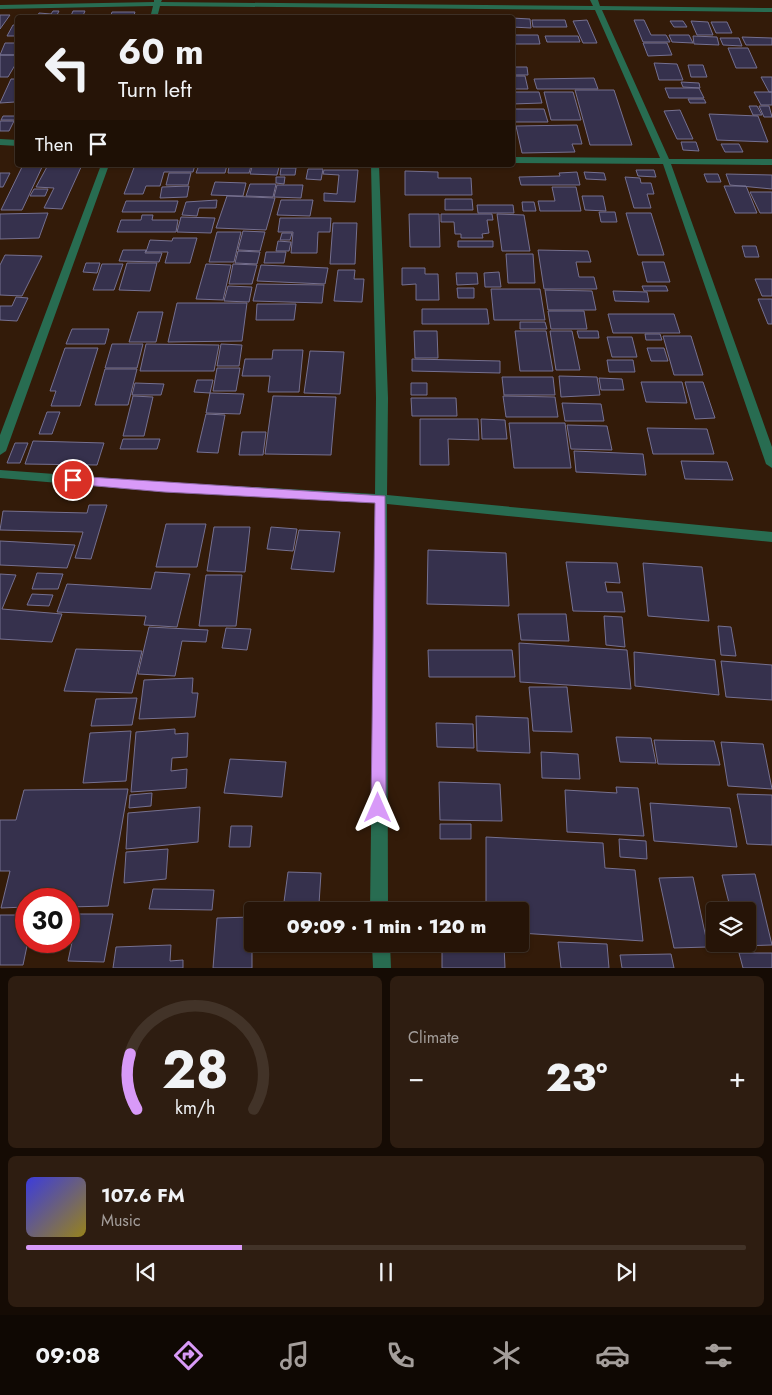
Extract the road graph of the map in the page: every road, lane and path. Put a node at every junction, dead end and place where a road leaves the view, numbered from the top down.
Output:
1 (158, 2) edge
2 (377, 3) edge
3 (595, 3) edge
4 (0, 7) edge
5 (772, 10) edge
6 (154, 15) edge
7 (0, 142) edge
8 (15, 143) edge
9 (515, 160) edge
10 (666, 161) junction
11 (772, 162) edge
12 (104, 167) edge
13 (375, 167) edge
14 (0, 451) edge
15 (772, 464) edge
16 (0, 474) edge
17 (381, 499) junction
18 (772, 537) edge
19 (380, 902) edge
20 (381, 952) edge
21 (382, 968) edge

1 - 2 street
1 - 4 street
1 - 6 street
2 - 3 street
3 - 5 street
3 - 10 street
7 - 8 street
9 - 10 street
10 - 11 street
10 - 15 street
12 - 14 street
13 - 17 street
16 - 17 street
17 - 18 street
17 - 19 street
20 - 21 street

